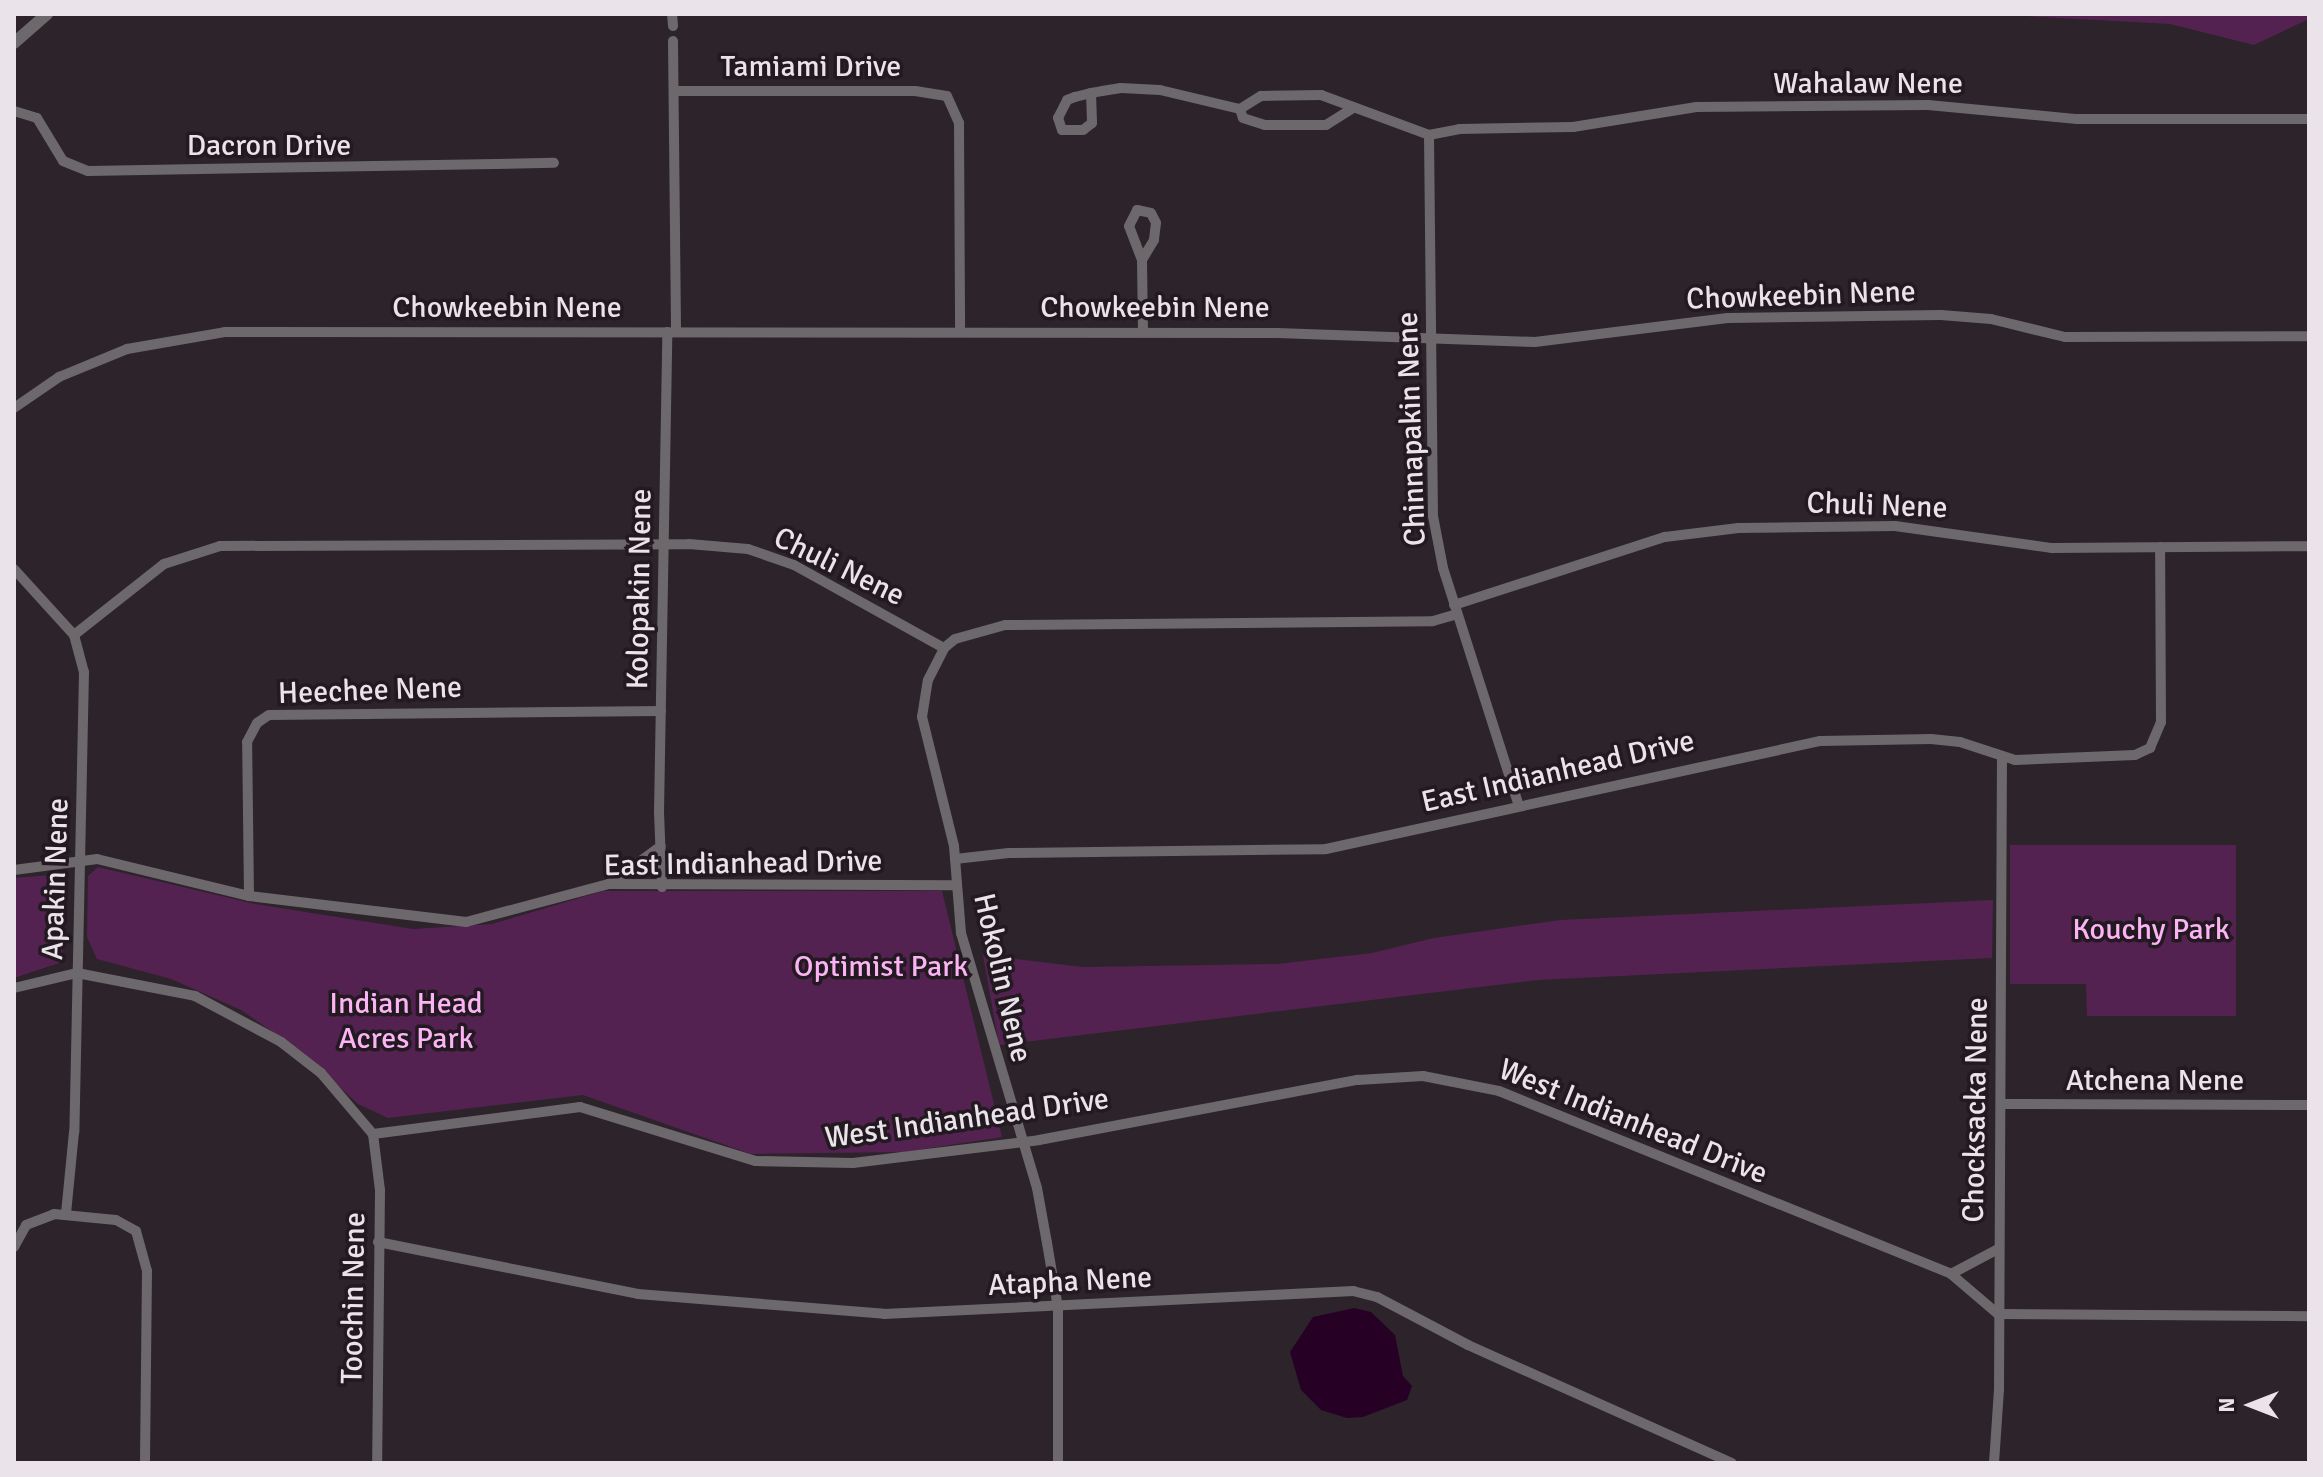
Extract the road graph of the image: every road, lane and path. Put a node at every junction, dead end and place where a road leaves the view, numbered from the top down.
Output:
1 (47, 14) edge
2 (673, 41) dead end
3 (14, 43) edge
4 (674, 91) junction
5 (1091, 93) dead end
6 (1240, 109) junction
7 (1352, 109) junction
8 (14, 111) edge
9 (2309, 119) edge
10 (1429, 135) junction
11 (554, 163) dead end
12 (1142, 260) dead end
13 (671, 332) junction
14 (960, 332) junction
15 (1143, 332) junction
16 (1431, 336) junction
17 (2309, 336) edge
18 (14, 408) edge
19 (664, 545) junction
20 (2309, 546) edge
21 (2160, 547) junction
22 (14, 569) edge
23 (1455, 610) junction
24 (74, 635) junction
25 (944, 648) junction
26 (661, 711) junction
27 (2002, 758) junction
28 (1519, 806) junction
29 (661, 846) junction
30 (955, 859) junction
31 (80, 862) junction
32 (14, 870) edge
33 (609, 884) junction
34 (955, 885) junction
35 (662, 887) junction
36 (249, 896) junction
37 (77, 973) junction
38 (14, 988) edge
39 (2002, 1104) junction
40 (2309, 1105) edge
41 (373, 1134) junction
42 (1021, 1140) junction
43 (66, 1214) junction
44 (378, 1242) junction
45 (14, 1247) edge
46 (1998, 1249) junction
47 (1951, 1274) junction
48 (1058, 1308) junction
49 (1998, 1314) junction
50 (2309, 1316) edge
51 (145, 1463) edge
52 (377, 1463) edge
53 (1058, 1463) edge
54 (1732, 1463) edge
55 (1994, 1463) edge

1 - 3 street
2 - 4 street, Kolopakin Nene
4 - 13 street, Kolopakin Nene
4 - 14 street, Tamiami Drive
5 - 6 street
6 - 7 street
6 - 7 street
7 - 10 street
8 - 11 street, Dacron Drive
9 - 10 street, Wahalaw Nene
10 - 16 street, Chinnapakin Nene
12 - 15 street
13 - 14 street, Chowkeebin Nene
13 - 18 street, Chowkeebin Nene
13 - 19 street, Kolopakin Nene
14 - 15 street, Chowkeebin Nene
15 - 16 street, Chowkeebin Nene
16 - 17 street, Chowkeebin Nene
16 - 23 street, Chinnapakin Nene
19 - 24 street, Chuli Nene
19 - 25 street, Chuli Nene
19 - 26 street, Kolopakin Nene
20 - 21 street, Chuli Nene
21 - 23 street, Chuli Nene
21 - 27 street, East Indianhead Drive
22 - 24 street, Apakin Nene
23 - 25 street, Chuli Nene
23 - 28 street, Chinnapakin Nene
24 - 31 street, Apakin Nene
25 - 30 street, Hokolin Nene
26 - 29 street, Kolopakin Nene
26 - 36 street, Heechee Nene
27 - 28 street, East Indianhead Drive
27 - 39 street, Chocksacka Nene
28 - 30 street, East Indianhead Drive
29 - 33 street
29 - 35 street, Kolopakin Nene
30 - 34 street, Hokolin Nene
31 - 32 street, East Indianhead Drive
31 - 36 street, East Indianhead Drive
31 - 37 street, Apakin Nene
33 - 35 street, East Indianhead Drive
33 - 36 street, East Indianhead Drive
34 - 35 street, East Indianhead Drive
34 - 42 street, Hokolin Nene
37 - 38 street
37 - 41 street
37 - 43 street, Apakin Nene
39 - 40 street, Atchena Nene
39 - 46 street, Chocksacka Nene
41 - 42 street, West Indianhead Drive
41 - 44 street, Toochin Nene
42 - 47 street, West Indianhead Drive
42 - 48 street, Hokolin Nene
43 - 45 street
43 - 51 street
44 - 48 street, Atapha Nene
44 - 52 street, Toochin Nene
46 - 47 street
46 - 49 street, Chocksacka Nene
47 - 49 street, West Indianhead Drive
48 - 53 street, Hokolin Nene
48 - 54 street, Atapha Nene
49 - 50 street
49 - 55 street, Chocksacka Nene

